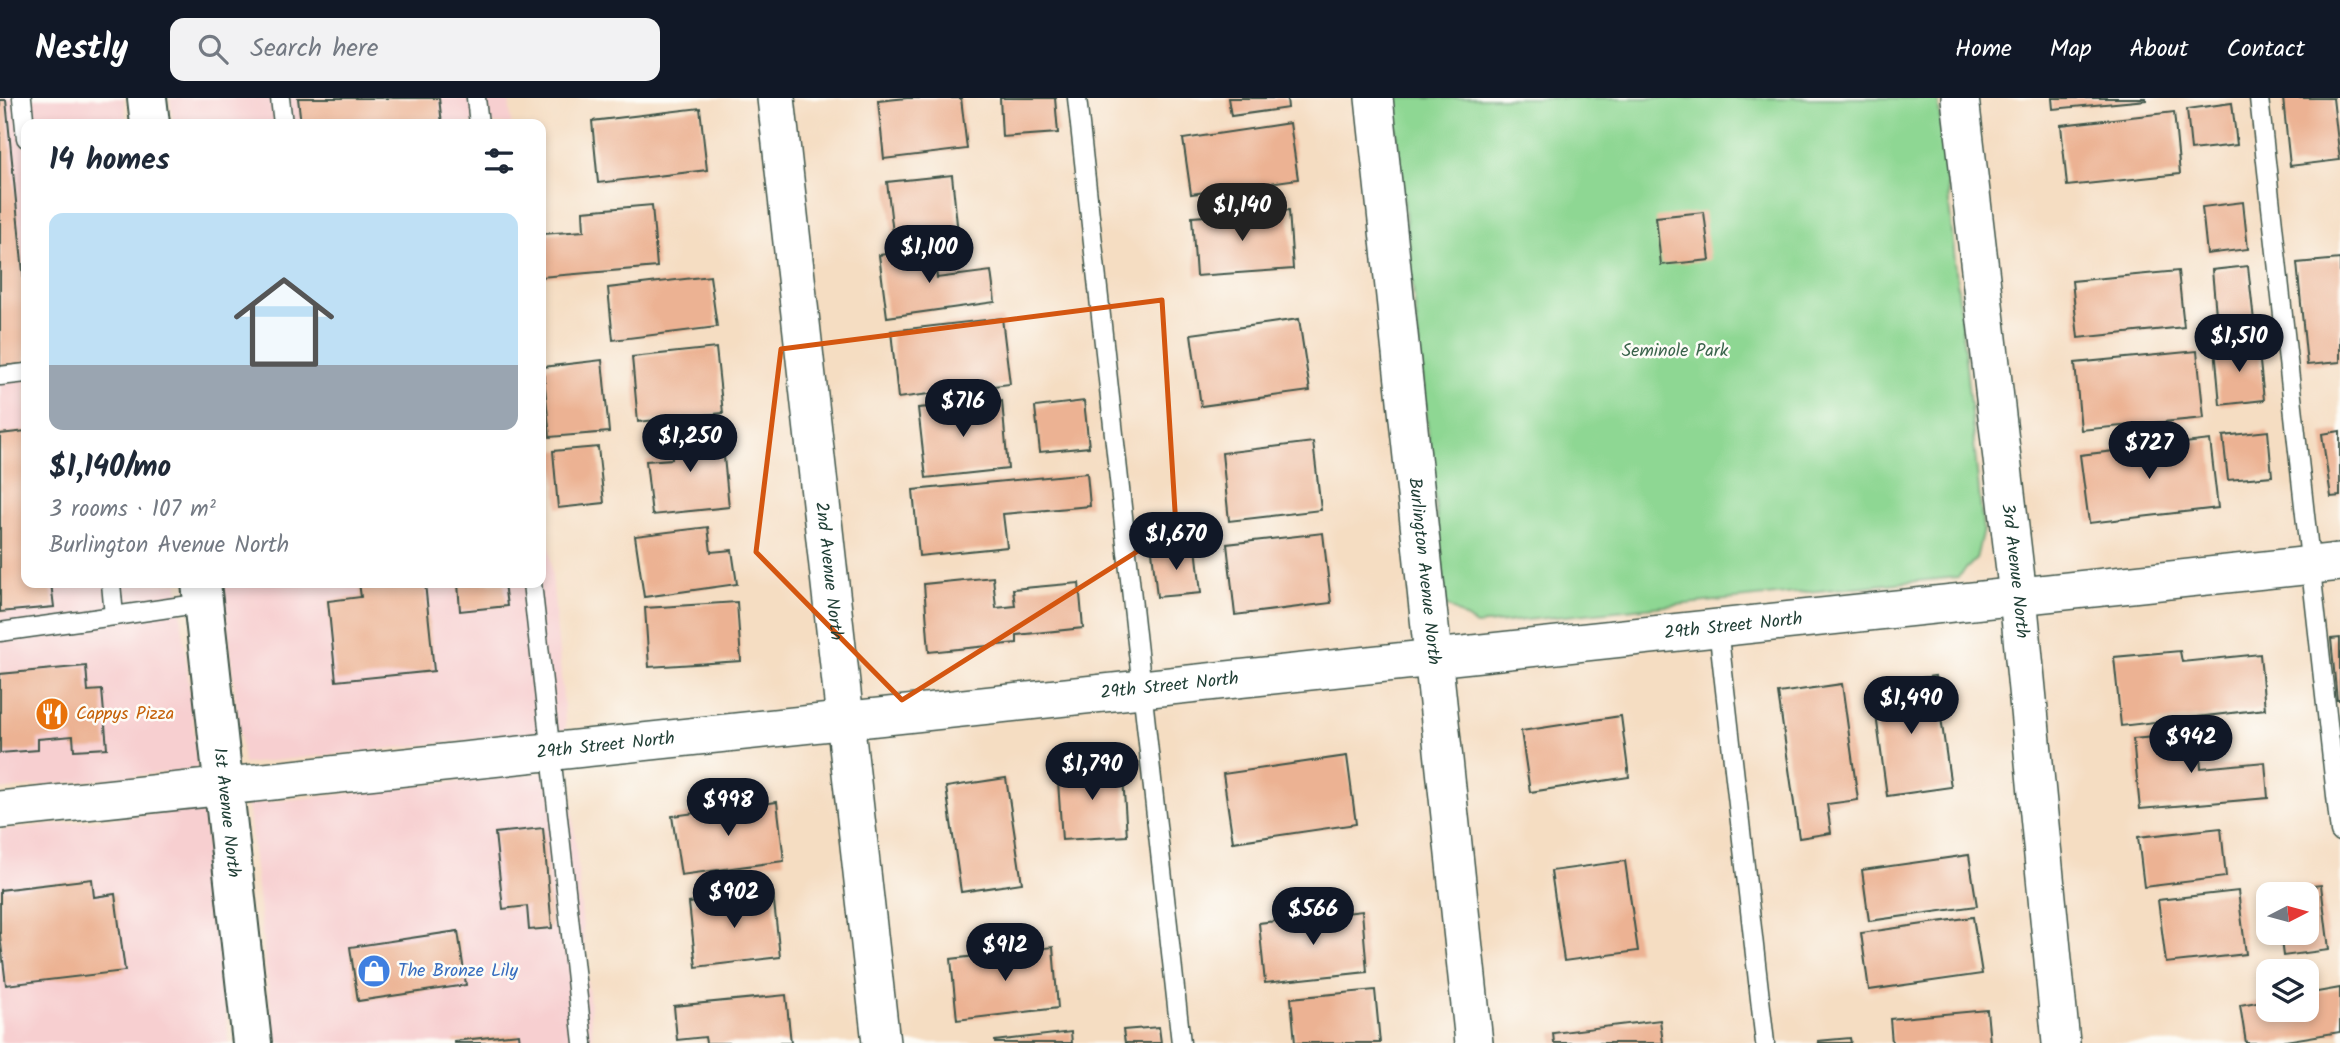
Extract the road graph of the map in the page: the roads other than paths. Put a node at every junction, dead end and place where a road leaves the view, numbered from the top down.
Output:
1 (22, 98) edge
2 (147, 98) edge
3 (280, 98) edge
4 (476, 98) edge
5 (776, 98) edge
6 (1077, 98) edge
7 (1374, 98) edge
8 (1960, 98) edge
9 (2259, 98) edge
10 (24, 119) edge
11 (149, 119) edge
12 (282, 119) edge
13 (478, 119) edge
14 (21, 374) edge
15 (0, 376) edge
16 (2325, 563) edge
17 (111, 588) edge
18 (533, 588) edge
19 (202, 593) edge
20 (2018, 596) junction
21 (114, 616) junction
22 (1718, 628) junction
23 (0, 632) edge
24 (1435, 658) junction
25 (1142, 689) junction
26 (845, 720) junction
27 (551, 751) junction
28 (223, 786) junction
29 (0, 810) edge
30 (2340, 832) edge
31 (252, 1043) edge
32 (583, 1043) edge
33 (881, 1043) edge
34 (1181, 1043) edge
35 (1474, 1043) edge
36 (1765, 1043) edge
37 (2061, 1043) edge

1 - 10 lane
2 - 11 main road
3 - 12 lane
4 - 13 lane
5 - 26 street, 2nd Avenue North
6 - 25 lane
7 - 24 street, Burlington Avenue North
8 - 20 street, 3rd Avenue North
9 - 16 lane
14 - 15 lane
16 - 20 street, 29th Street North
16 - 30 lane
17 - 21 lane
18 - 27 lane
19 - 21 lane
19 - 28 main road, 1st Avenue North
20 - 22 street, 29th Street North
20 - 37 street, 3rd Avenue North
21 - 23 lane
22 - 24 street, 29th Street North
22 - 36 lane
24 - 25 street, 29th Street North
24 - 35 street, Burlington Avenue North
25 - 26 street, 29th Street North
25 - 34 lane
26 - 27 street, 29th Street North
26 - 33 street, 2nd Avenue North
27 - 28 street, 29th Street North
27 - 32 lane
28 - 29 street, 29th Street North
28 - 31 main road, 1st Avenue North

